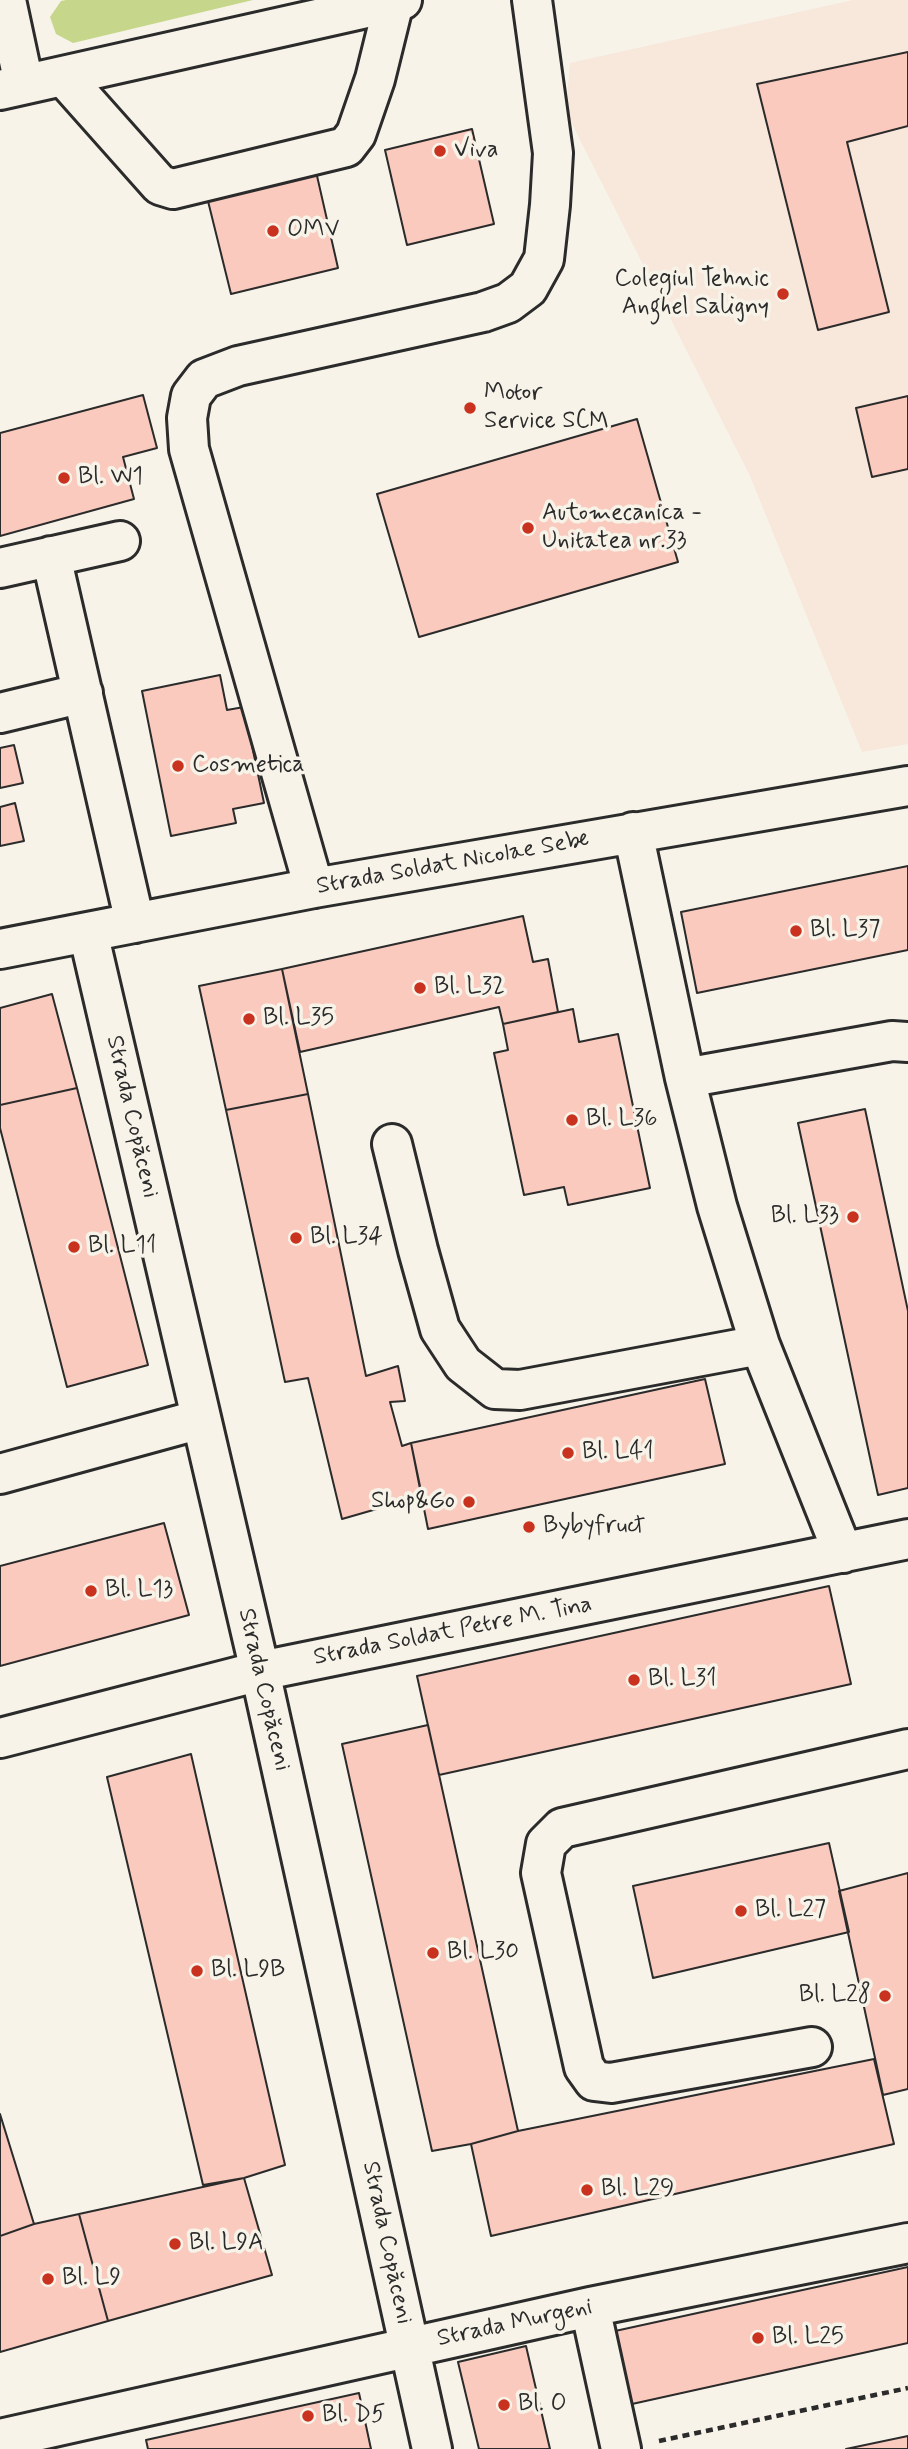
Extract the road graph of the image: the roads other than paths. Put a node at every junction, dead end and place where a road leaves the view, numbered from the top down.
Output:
1 (6, 0) edge
2 (533, 0) edge
3 (398, 1) edge
4 (64, 77) junction
5 (12, 87) edge
6 (120, 541) dead end
7 (51, 556) junction
8 (0, 568) edge
9 (83, 693) junction
10 (0, 713) edge
11 (908, 786) edge
12 (633, 832) junction
13 (314, 888) junction
14 (135, 923) junction
15 (88, 932) junction
16 (0, 949) edge
17 (908, 1042) edge
18 (685, 1078) junction
19 (392, 1144) dead end
20 (760, 1345) junction
21 (201, 1419) junction
22 (0, 1474) edge
23 (908, 1539) edge
24 (843, 1553) junction
25 (260, 1671) junction
26 (0, 1738) edge
27 (908, 1749) edge
28 (812, 2047) dead end
29 (908, 2242) edge
30 (590, 2307) junction
31 (409, 2347) junction
32 (0, 2439) edge
33 (636, 2446) edge
34 (432, 2449) edge

1 - 5 street
2 - 13 street
3 - 4 street
3 - 4 street
4 - 5 street
6 - 7 street
7 - 8 street
7 - 9 street
9 - 10 street
9 - 14 street
11 - 12 street, Strada Soldat Nicolae Sebe
12 - 13 street, Strada Soldat Nicolae Sebe
12 - 18 street
13 - 14 street, Strada Soldat Nicolae Sebe
14 - 15 street, Strada Soldat Nicolae Sebe
15 - 16 street, Strada Soldat Nicolae Sebe
15 - 21 street, Strada Copăceni
17 - 18 street
18 - 20 street
19 - 20 street
20 - 24 street
21 - 22 street
21 - 25 street, Strada Copăceni
23 - 24 street, Strada Soldat Petre M. Tina
24 - 25 street, Strada Soldat Petre M. Tina
25 - 26 street, Strada Soldat Petre M. Tina
25 - 31 street, Strada Copăceni
27 - 28 street
29 - 30 street, Strada Murgeni
30 - 31 street, Strada Murgeni
30 - 33 street
31 - 32 street, Strada Murgeni
31 - 34 street, Strada Copăceni

